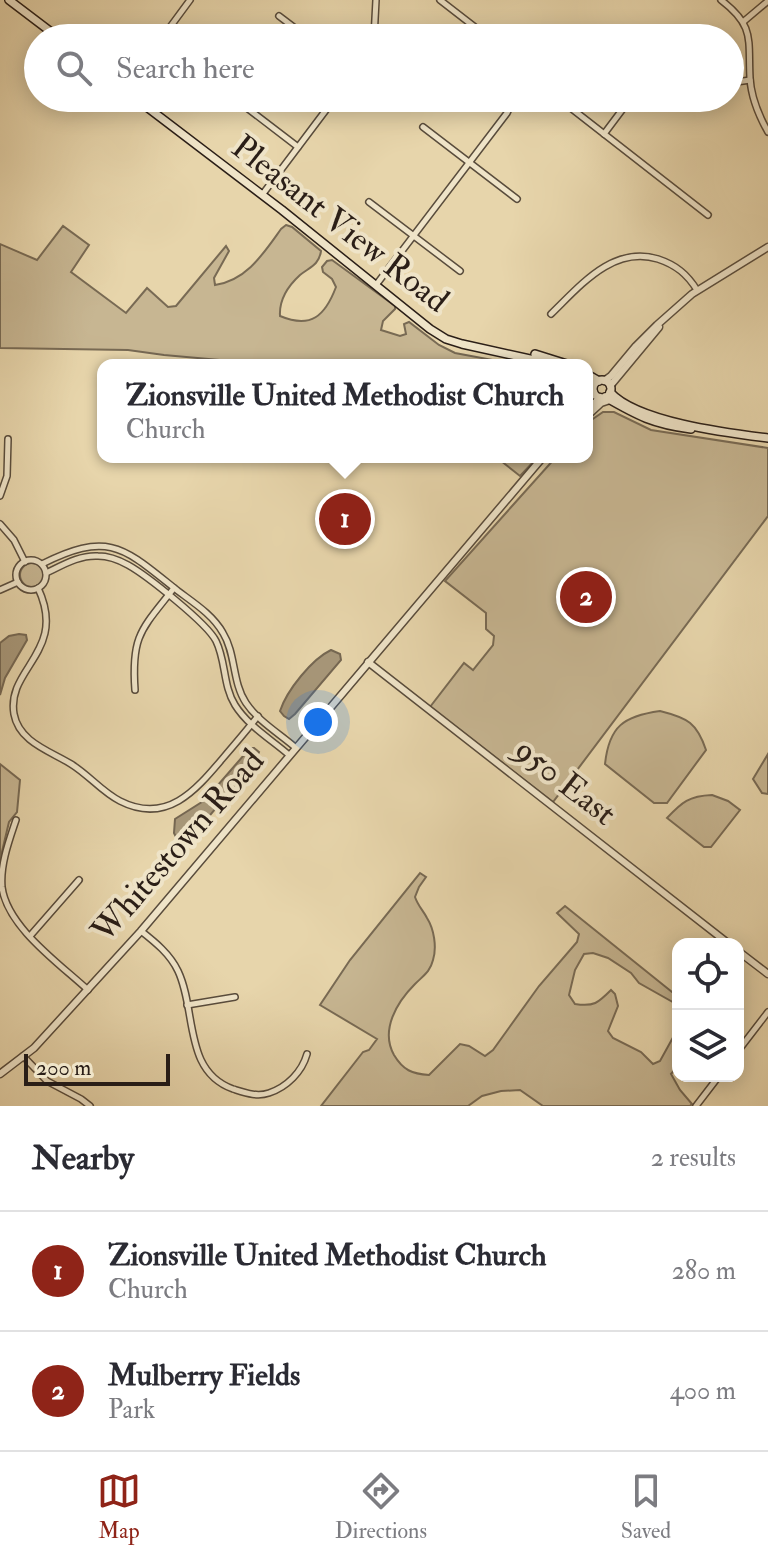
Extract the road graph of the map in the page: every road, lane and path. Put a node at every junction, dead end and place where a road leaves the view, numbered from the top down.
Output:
1 (9, 0) edge
2 (190, 0) edge
3 (376, 0) edge
4 (440, 0) edge
5 (721, 0) edge
6 (768, 1) edge
7 (279, 16) dead end
8 (743, 22) joint
9 (41, 24) edge
10 (172, 24) edge
11 (290, 24) edge
12 (375, 24) edge
13 (471, 24) edge
14 (744, 24) edge
15 (750, 80) junction
16 (744, 81) edge
17 (154, 112) edge
18 (252, 112) edge
19 (324, 112) edge
20 (507, 112) edge
21 (576, 112) edge
22 (620, 112) edge
23 (423, 127) dead end
24 (768, 132) edge
25 (604, 134) junction
26 (298, 147) junction
27 (469, 163) junction
28 (262, 195) junction
29 (517, 199) dead end
30 (369, 202) dead end
31 (708, 215) dead end
32 (413, 236) junction
33 (768, 247) edge
34 (460, 271) dead end
35 (376, 285) junction
36 (697, 290) junction
37 (551, 314) dead end
38 (481, 347) junction
39 (532, 359) edge
40 (553, 359) edge
41 (593, 382) edge
42 (603, 390) junction
43 (593, 398) edge
44 (593, 409) edge
45 (768, 438) edge
46 (8, 439) dead end
47 (539, 463) edge
48 (0, 496) edge
49 (0, 524) edge
50 (25, 562) junction
51 (42, 564) junction
52 (46, 573) junction
53 (18, 582) junction
54 (38, 588) junction
55 (174, 588) junction
56 (0, 590) edge
57 (168, 596) junction
58 (368, 662) junction
59 (135, 690) dead end
60 (258, 716) junction
61 (252, 724) junction
62 (296, 748) junction
63 (289, 755) junction
64 (16, 820) dead end
65 (79, 880) dead end
66 (141, 931) junction
67 (30, 936) junction
68 (721, 938) edge
69 (744, 956) edge
70 (768, 974) edge
71 (88, 990) junction
72 (235, 997) dead end
73 (187, 1005) junction
74 (768, 1012) edge
75 (744, 1043) edge
76 (307, 1054) dead end
77 (23, 1056) junction
78 (0, 1074) edge
79 (714, 1082) edge
80 (90, 1106) edge
81 (696, 1106) edge

1 - 9 main road
2 - 10 street
3 - 12 street
4 - 13 street
5 - 8 street
6 - 8 street
7 - 11 street
14 - 15 street
15 - 16 street
15 - 24 street
17 - 28 main road, Pleasant View Road
18 - 26 street
19 - 26 street
20 - 27 street
21 - 25 street
22 - 25 street
23 - 27 street
25 - 31 street
26 - 28 street
27 - 29 street
27 - 32 street
28 - 35 main road, Pleasant View Road
30 - 32 street
32 - 34 street
32 - 35 street
33 - 36 street
35 - 38 main road, Pleasant View Road
36 - 37 street
36 - 42 street
38 - 39 main road, Pleasant View Road
38 - 40 main road, Pleasant View Road
41 - 42 main road
42 - 43 street
42 - 44 street
42 - 45 main road
46 - 48 street
47 - 58 street, Whitestown Road
49 - 50 street
50 - 51 street
50 - 53 street
51 - 52 street
51 - 55 street
52 - 54 street
52 - 57 street
53 - 54 street
53 - 56 street
54 - 61 street
55 - 57 street
55 - 60 street
57 - 59 street
57 - 61 street
58 - 62 street, Whitestown Road
58 - 68 street, 950 East
60 - 61 street
60 - 62 street
61 - 63 street
62 - 63 street, Whitestown Road
63 - 66 street, Whitestown Road
64 - 67 street
65 - 67 street
66 - 71 street, Whitestown Road
66 - 73 street
67 - 71 street
69 - 70 street
71 - 77 street, Whitestown Road
72 - 73 street
73 - 76 street
74 - 75 street
77 - 78 street, Whitestown Road
77 - 80 street
79 - 81 street

